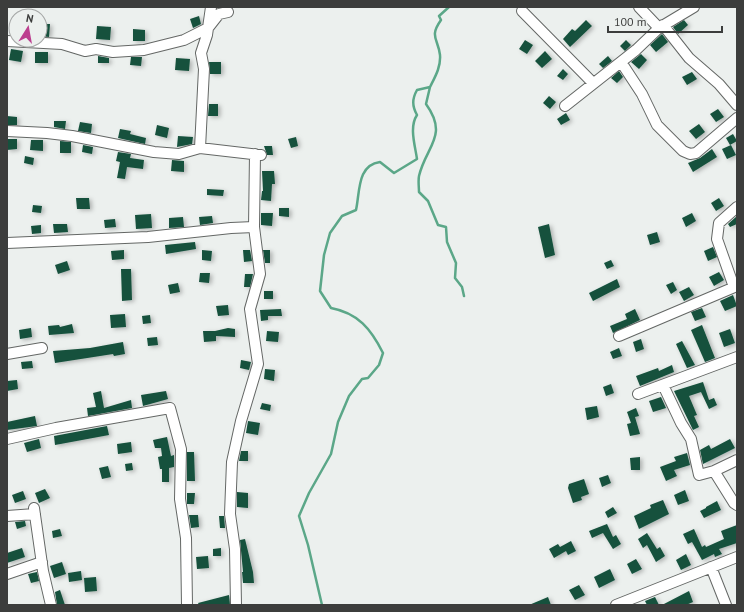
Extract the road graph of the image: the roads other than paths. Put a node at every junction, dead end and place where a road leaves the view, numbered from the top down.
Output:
1 (211, 7) edge
2 (639, 7) edge
3 (694, 7) edge
4 (522, 11) dead end
5 (228, 12) dead end
6 (661, 26) junction
7 (208, 28) junction
8 (7, 41) edge
9 (621, 62) junction
10 (593, 83) junction
11 (737, 105) edge
12 (565, 106) dead end
13 (737, 118) edge
14 (7, 131) edge
15 (200, 148) junction
16 (737, 207) edge
17 (254, 228) junction
18 (7, 243) edge
19 (736, 287) edge
20 (619, 336) dead end
21 (42, 348) dead end
22 (7, 354) edge
23 (737, 357) edge
24 (663, 385) junction
25 (638, 394) dead end
26 (7, 439) edge
27 (737, 460) edge
28 (714, 471) junction
29 (737, 505) edge
30 (7, 516) edge
31 (737, 557) edge
32 (42, 562) junction
33 (711, 567) junction
34 (7, 574) edge
35 (51, 605) edge
36 (187, 605) edge
37 (236, 605) edge
38 (616, 605) edge
39 (726, 605) edge

1 - 7 street
2 - 6 street
3 - 6 street
4 - 10 street
5 - 7 street
6 - 9 street
6 - 11 street
7 - 8 street
7 - 15 street
9 - 10 street
9 - 13 street
10 - 12 street
14 - 15 street
15 - 17 street
16 - 19 street
17 - 18 street
17 - 37 street
19 - 20 street
21 - 22 street
23 - 24 street
24 - 25 street
24 - 28 street
26 - 36 street
27 - 28 street
28 - 29 street
30 - 32 street
31 - 33 street
32 - 34 street
32 - 35 street
33 - 38 street
33 - 39 street

